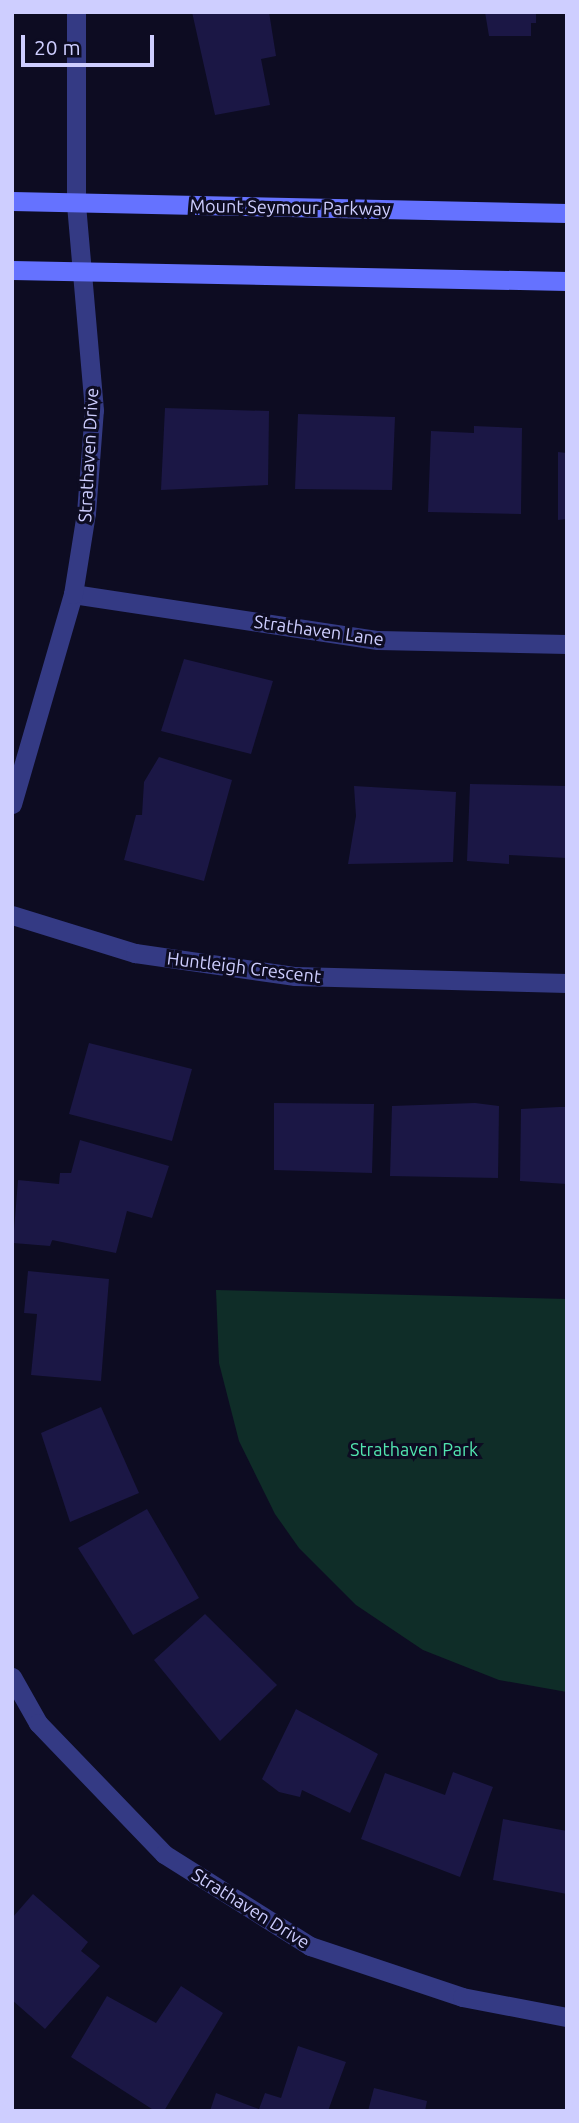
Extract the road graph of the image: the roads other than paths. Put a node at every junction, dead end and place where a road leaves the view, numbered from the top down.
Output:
1 (76, 12) edge
2 (12, 201) edge
3 (76, 203) junction
4 (567, 213) edge
5 (12, 270) edge
6 (84, 271) junction
7 (567, 281) edge
8 (73, 594) junction
9 (567, 645) edge
10 (12, 804) edge
11 (12, 915) edge
12 (567, 983) edge
13 (12, 1677) edge
14 (567, 2017) edge

1 - 3 street, Strathaven Drive
2 - 3 main road, Mount Seymour Parkway
3 - 4 main road, Mount Seymour Parkway
3 - 6 street, Strathaven Drive
5 - 6 main road
6 - 7 main road
6 - 8 street, Strathaven Drive
8 - 9 street, Strathaven Lane
8 - 10 street, Strathaven Drive
11 - 12 street, Huntleigh Crescent
13 - 14 street, Strathaven Drive

